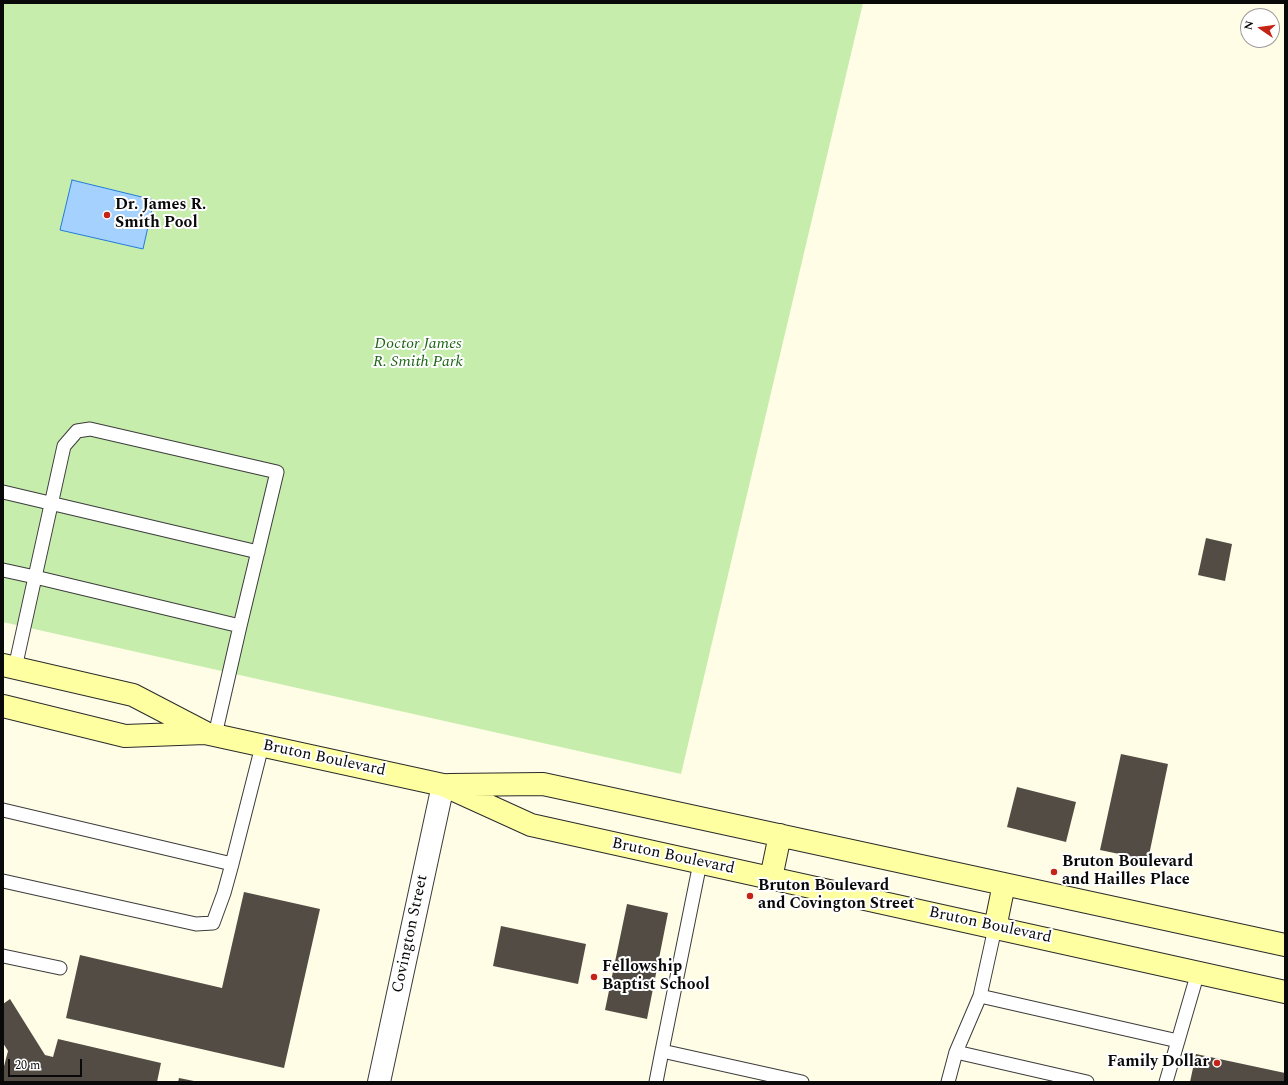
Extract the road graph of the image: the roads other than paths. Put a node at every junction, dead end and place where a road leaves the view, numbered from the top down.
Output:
1 (3, 492) edge
2 (51, 504) junction
3 (258, 552) junction
4 (3, 570) edge
5 (35, 577) junction
6 (240, 626) junction
7 (9, 667) edge
8 (3, 706) edge
9 (210, 734) junction
10 (262, 746) junction
11 (443, 785) junction
12 (3, 810) edge
13 (780, 835) junction
14 (700, 863) junction
15 (232, 864) junction
16 (771, 878) junction
17 (3, 881) edge
18 (1004, 884) junction
19 (995, 928) junction
20 (1285, 945) edge
21 (3, 956) edge
22 (60, 968) dead end
23 (1198, 972) junction
24 (1285, 992) edge
25 (980, 996) junction
26 (1178, 1042) junction
27 (662, 1051) junction
28 (956, 1052) junction
29 (379, 1082) edge
30 (656, 1082) edge
31 (802, 1082) edge
32 (948, 1082) edge
33 (1087, 1082) edge
34 (1166, 1082) edge

1 - 2 lane
2 - 3 lane
2 - 3 lane
2 - 5 lane
3 - 6 lane
4 - 5 lane
5 - 6 lane
5 - 7 lane
6 - 9 lane
7 - 9 street, Bruton Boulevard
8 - 9 street, Bruton Boulevard
9 - 10 street, Bruton Boulevard
10 - 11 street, Bruton Boulevard
10 - 15 lane
11 - 13 street, Bruton Boulevard
11 - 14 street, Bruton Boulevard
11 - 29 street, Covington Street
12 - 15 lane
13 - 16 street
13 - 18 street, Bruton Boulevard
14 - 16 street, Bruton Boulevard
14 - 27 lane
15 - 17 lane
16 - 19 street, Bruton Boulevard
18 - 19 street
18 - 20 street, Bruton Boulevard
19 - 23 street, Bruton Boulevard
19 - 25 lane
21 - 22 lane
23 - 24 street, Bruton Boulevard
23 - 26 lane
25 - 26 lane
25 - 28 lane
26 - 34 lane
27 - 30 lane
27 - 31 lane
28 - 32 lane
28 - 33 lane

